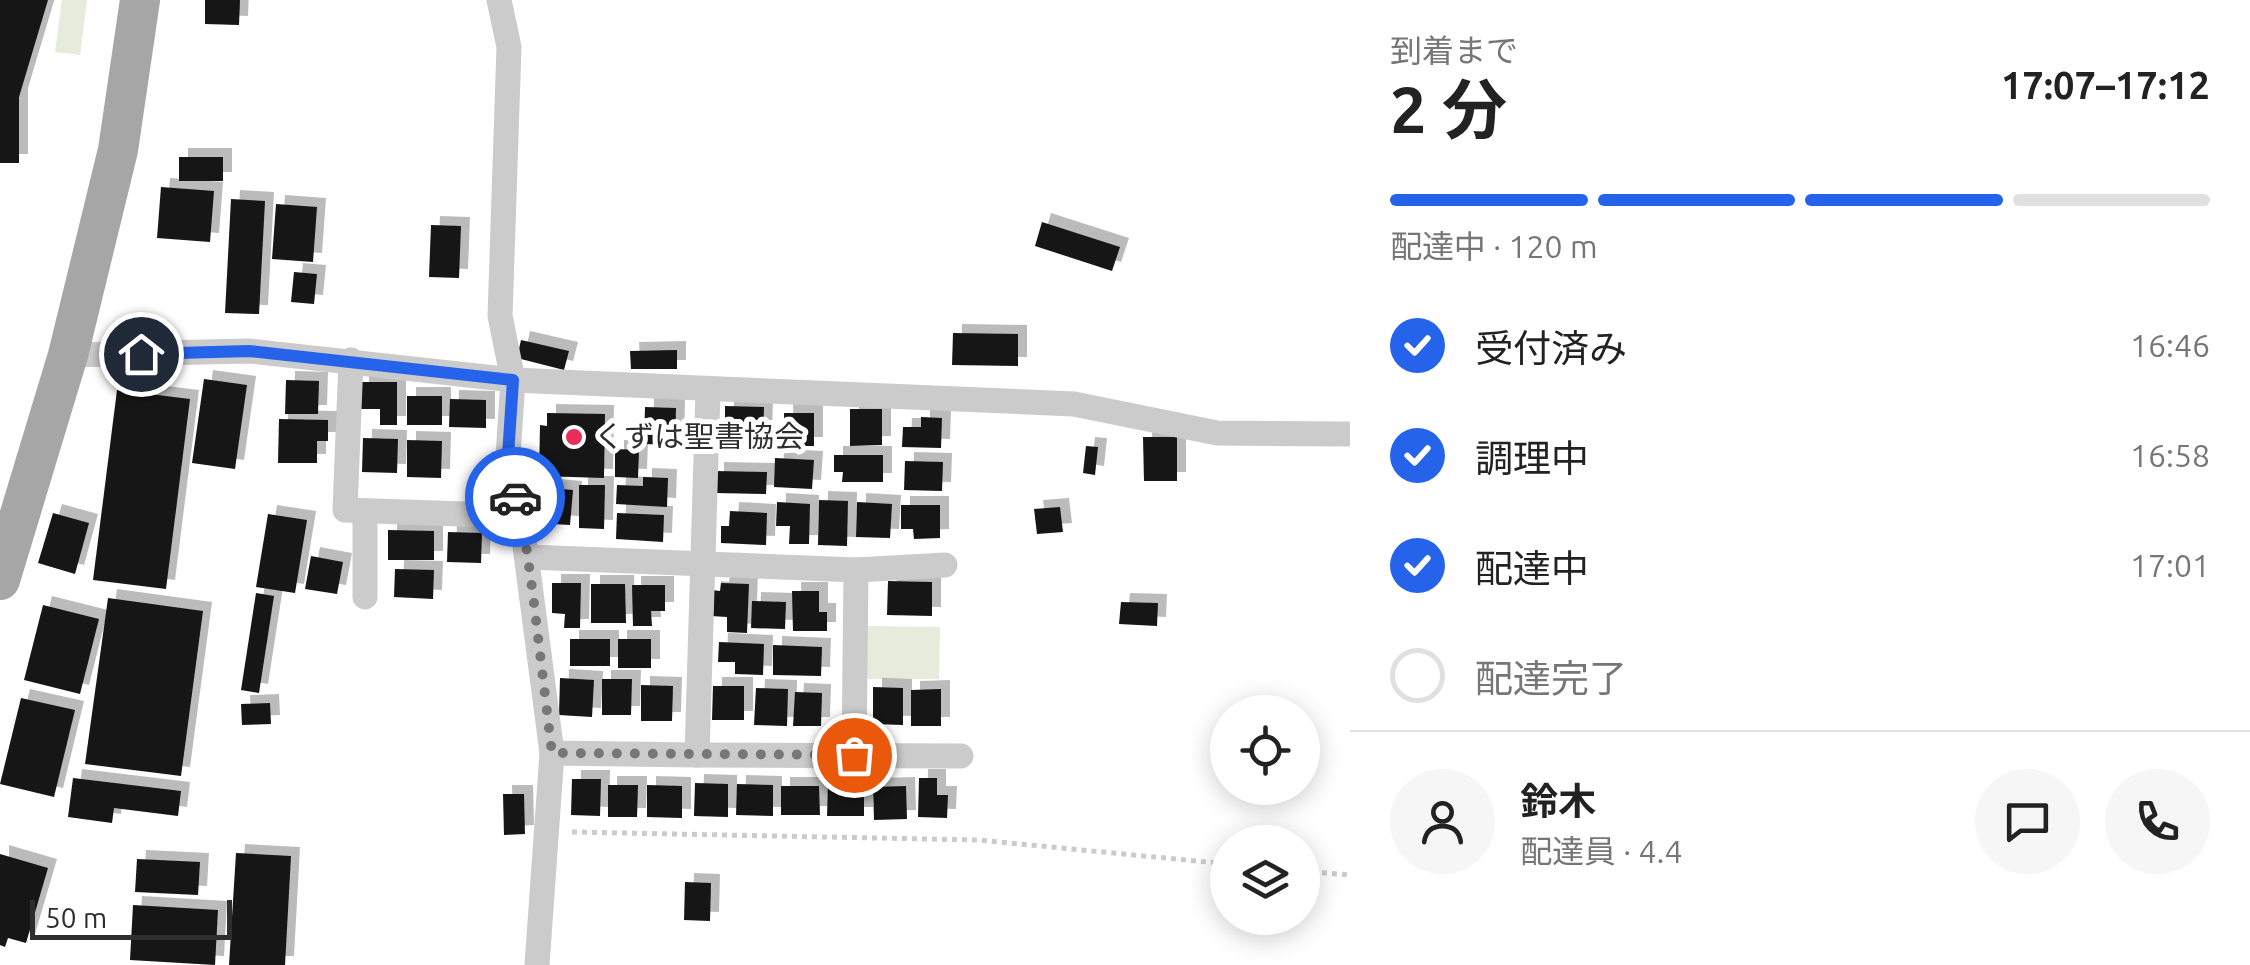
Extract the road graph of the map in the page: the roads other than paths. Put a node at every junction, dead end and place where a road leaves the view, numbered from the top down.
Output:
1 (140, 0) edge
2 (499, 0) edge
3 (68, 356) junction
4 (351, 360) junction
5 (513, 380) junction
6 (708, 390) junction
7 (1350, 434) edge
8 (364, 512) junction
9 (522, 516) junction
10 (528, 557) junction
11 (703, 564) junction
12 (946, 565) dead end
13 (856, 570) junction
14 (0, 580) edge
15 (365, 597) dead end
16 (552, 753) junction
17 (697, 755) junction
18 (854, 755) junction
19 (961, 756) dead end
20 (537, 965) edge

1 - 3 main road
2 - 5 street
3 - 4 street
3 - 14 main road
4 - 5 street
4 - 8 street
5 - 6 street
5 - 9 street
6 - 7 street
6 - 11 street
8 - 9 street
8 - 15 street
9 - 10 street
10 - 11 street
10 - 16 street
11 - 13 street
11 - 17 street
12 - 13 street
13 - 18 street
16 - 17 street
16 - 20 street
17 - 18 street
18 - 19 street

